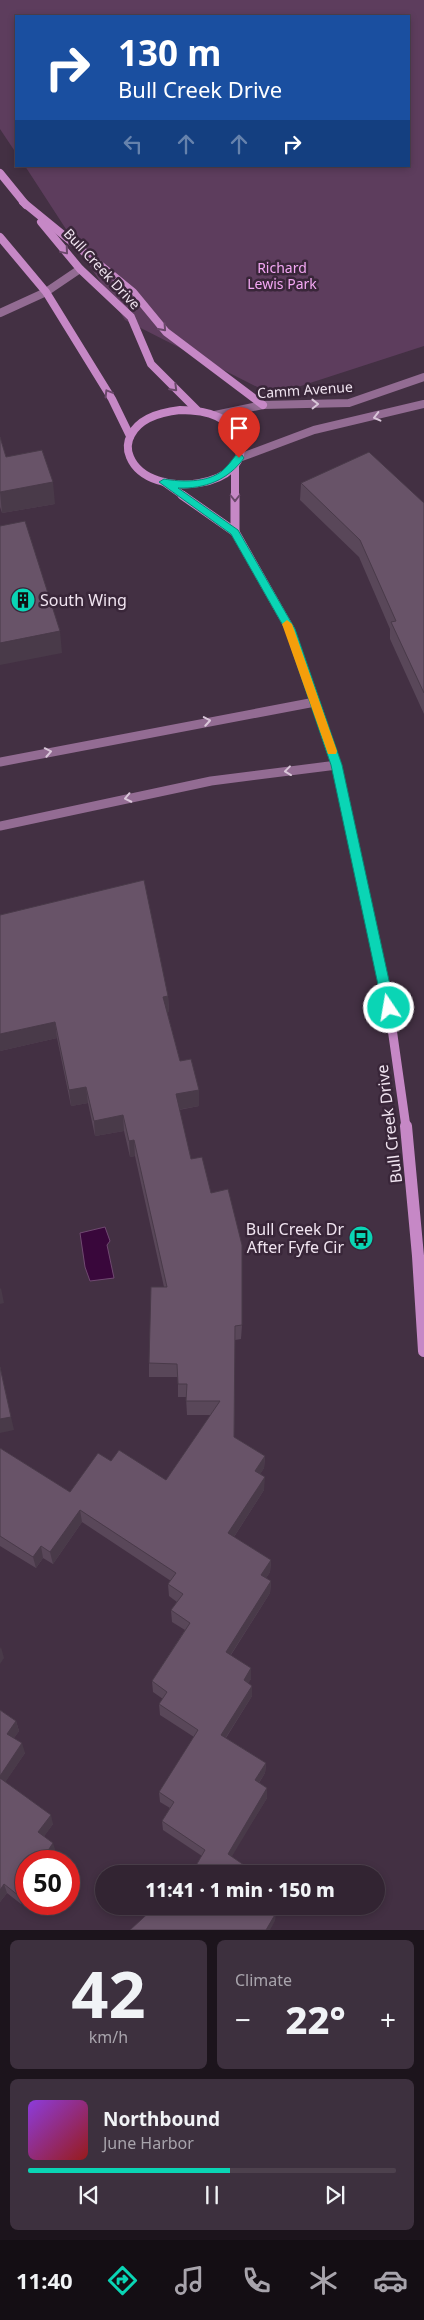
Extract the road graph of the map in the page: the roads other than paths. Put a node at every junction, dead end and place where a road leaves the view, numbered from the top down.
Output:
1 (0, 173) edge
2 (23, 202) junction
3 (0, 238) edge
4 (80, 269) junction
5 (46, 292) junction
6 (0, 313) edge
7 (424, 377) edge
8 (424, 404) edge
9 (263, 405) junction
10 (197, 410) junction
11 (215, 415) junction
12 (130, 436) junction
13 (237, 461) junction
14 (164, 482) junction
15 (235, 532) junction
16 (315, 702) junction
17 (0, 762) edge
18 (337, 765) junction
19 (0, 826) edge
20 (424, 1351) edge

1 - 2 main road, Bull Creek Drive
2 -> 4 main road, Bull Creek Drive
2 -> 9 main road
3 - 5 main road, Bull Creek Drive
4 - 5 street
4 -> 10 main road, Bull Creek Drive
5 - 6 street
12 -> 5 main road, Bull Creek Drive
9 -> 7 street, Camm Avenue
8 -> 13 street
9 - 11 street, Camm Avenue
10 - 11 main road, Bull Creek Drive
10 - 12 main road, Bull Creek Drive
11 - 13 main road, Bull Creek Drive
12 - 14 main road, Bull Creek Drive
13 - 14 main road, Bull Creek Drive
13 -> 15 main road, Bull Creek Drive
14 - 15 main road, Bull Creek Drive
15 - 16 main road, Bull Creek Drive
17 -> 16 street
16 - 18 main road, Bull Creek Drive
18 -> 19 street
18 - 20 main road, Bull Creek Drive

